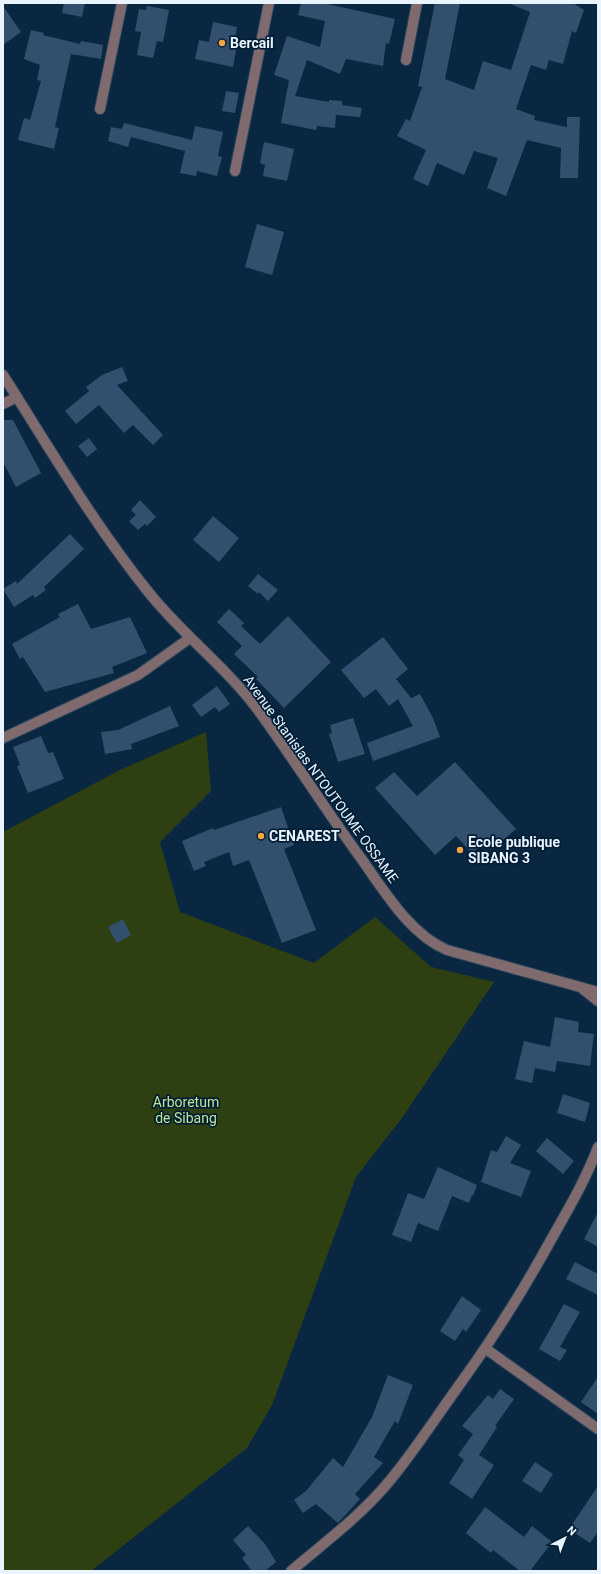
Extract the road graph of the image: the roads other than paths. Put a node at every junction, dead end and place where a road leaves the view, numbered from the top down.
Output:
1 (122, 3) edge
2 (269, 3) edge
3 (416, 3) edge
4 (406, 60) dead end
5 (100, 108) dead end
6 (235, 171) dead end
7 (3, 375) edge
8 (17, 397) junction
9 (3, 404) edge
10 (190, 638) junction
11 (3, 738) edge
12 (580, 987) junction
13 (598, 992) edge
14 (598, 1001) edge
15 (598, 1147) edge
16 (486, 1349) junction
17 (598, 1429) edge
18 (291, 1571) edge

1 - 5 street
2 - 6 street
3 - 4 street
7 - 8 street, Avenue Stanislas NTOUTOUME OSSAME
8 - 9 street
8 - 10 street, Avenue Stanislas NTOUTOUME OSSAME
10 - 11 street
10 - 12 street, Avenue Stanislas NTOUTOUME OSSAME
12 - 13 street, Avenue Stanislas NTOUTOUME OSSAME
12 - 14 street
15 - 16 street
16 - 17 street
16 - 18 street

